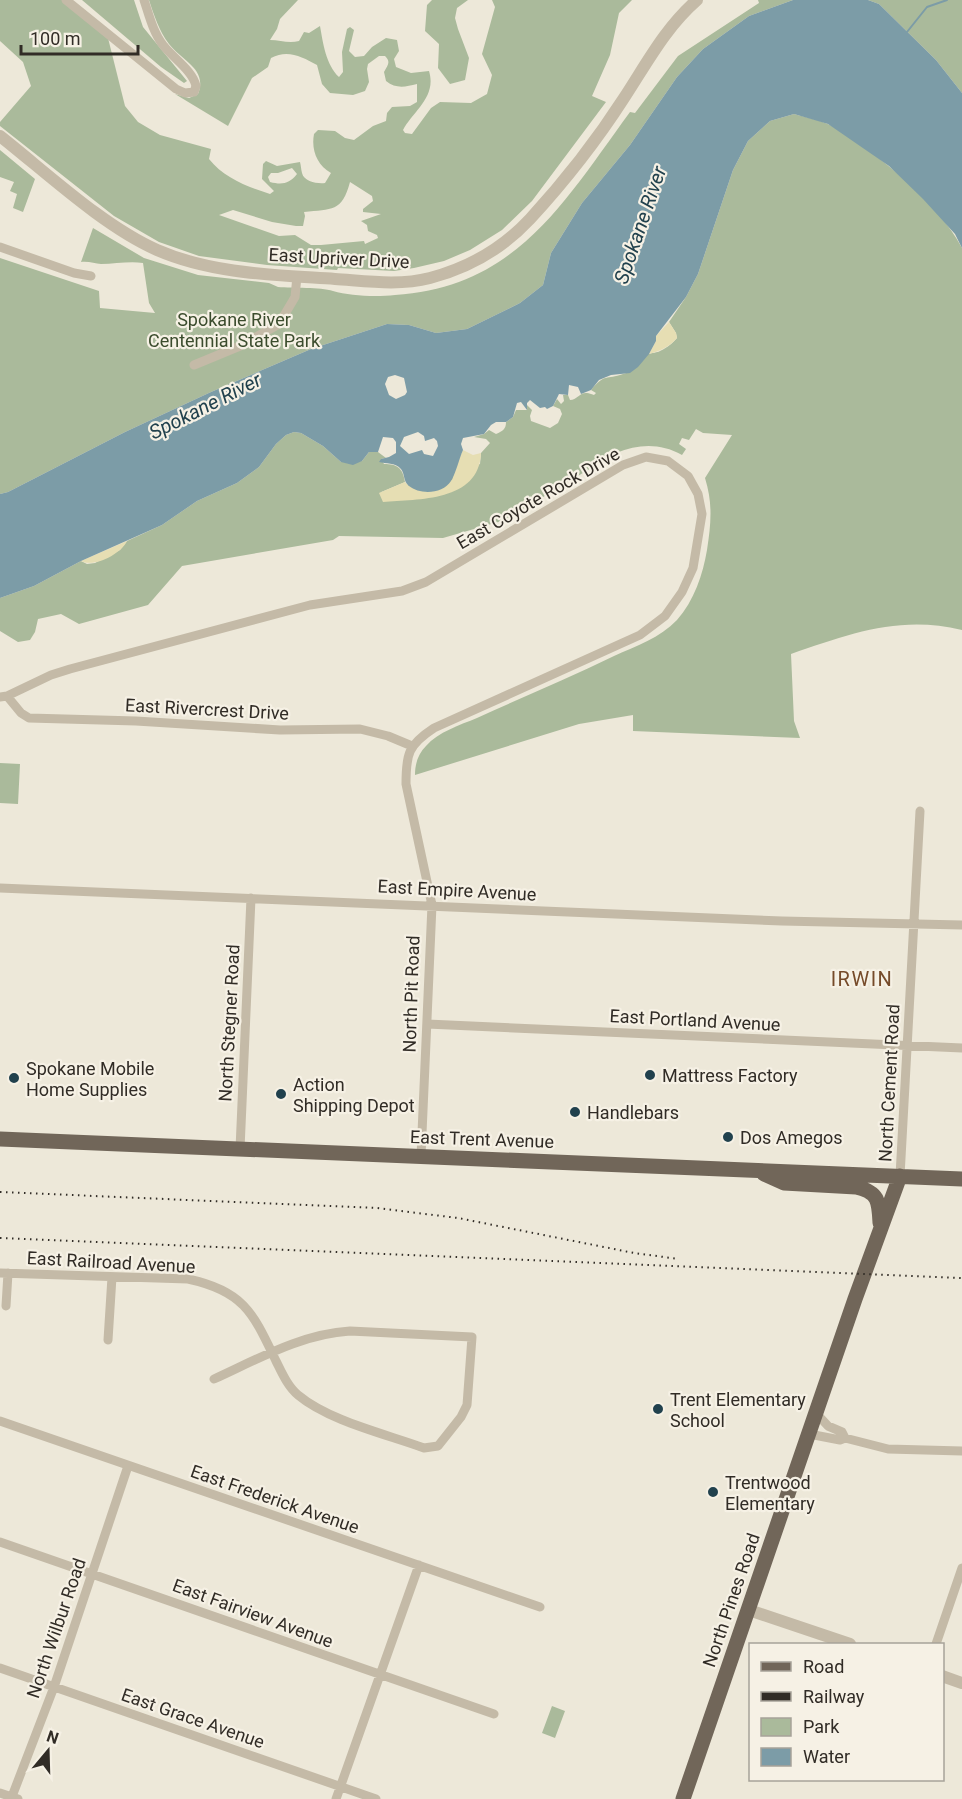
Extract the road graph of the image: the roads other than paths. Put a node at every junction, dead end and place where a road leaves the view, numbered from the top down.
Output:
1 (66, 0) edge
2 (144, 0) edge
3 (697, 0) edge
4 (0, 136) edge
5 (0, 247) edge
6 (91, 276) dead end
7 (297, 276) junction
8 (194, 365) dead end
9 (4, 696) edge
10 (412, 746) junction
11 (920, 811) dead end
12 (0, 888) edge
13 (251, 898) junction
14 (432, 905) junction
15 (913, 922) junction
16 (962, 925) edge
17 (427, 1024) junction
18 (908, 1046) junction
19 (962, 1048) edge
20 (0, 1139) edge
21 (240, 1149) junction
22 (422, 1156) junction
23 (755, 1170) junction
24 (900, 1176) junction
25 (962, 1179) edge
26 (881, 1228) junction
27 (4, 1273) edge
28 (112, 1277) junction
29 (6, 1306) dead end
30 (108, 1340) dead end
31 (272, 1353) junction
32 (214, 1378) dead end
33 (816, 1413) junction
34 (0, 1421) edge
35 (809, 1434) junction
36 (845, 1438) junction
37 (962, 1451) edge
38 (128, 1466) junction
39 (0, 1542) edge
40 (419, 1565) junction
41 (962, 1568) edge
42 (92, 1573) junction
43 (540, 1607) dead end
44 (749, 1610) junction
45 (847, 1643) edge
46 (936, 1643) edge
47 (0, 1668) edge
48 (381, 1676) junction
49 (944, 1677) edge
50 (962, 1683) edge
51 (54, 1687) junction
52 (494, 1714) dead end
53 (341, 1787) junction
54 (0, 1793) edge
55 (14, 1798) edge
56 (336, 1799) edge
57 (376, 1799) edge
58 (683, 1799) edge

1 - 2 street
3 - 7 street, East Upriver Drive
4 - 7 street, East Upriver Drive
5 - 6 street
7 - 8 street
9 - 10 street, East Rivercrest Drive
9 - 10 street, East Coyote Rock Drive
10 - 14 street
11 - 15 street, North Cement Road
12 - 13 street, East Empire Avenue
13 - 14 street, East Empire Avenue
13 - 21 street, North Stegner Road
14 - 15 street, East Empire Avenue
14 - 17 street, North Pit Road
15 - 16 street, East Empire Avenue
15 - 18 street, North Cement Road
17 - 18 street, East Portland Avenue
17 - 22 street, North Pit Road
18 - 19 street, East Portland Avenue
18 - 24 street, North Cement Road
20 - 21 main road, East Trent Avenue
21 - 22 main road, East Trent Avenue
22 - 23 main road, East Trent Avenue
23 - 24 main road, East Trent Avenue
23 - 26 main road
24 - 25 main road, East Trent Avenue
24 - 26 main road, North Pines Road
26 - 33 main road, North Pines Road
27 - 28 street, East Railroad Avenue
27 - 29 street
28 - 30 street
28 - 31 street, East Railroad Avenue
31 - 31 street, East Railroad Avenue
31 - 32 street
33 - 35 main road, North Pines Road
33 - 36 street
34 - 38 street, East Frederick Avenue
35 - 36 street
35 - 44 main road, North Pines Road
36 - 37 street
38 - 40 street, East Frederick Avenue
38 - 42 street, North Wilbur Road
39 - 42 street, East Fairview Avenue
40 - 43 street, East Frederick Avenue
40 - 48 street
41 - 46 street
42 - 48 street, East Fairview Avenue
42 - 51 street, North Wilbur Road
44 - 45 street
44 - 58 main road, North Pines Road
47 - 51 street, East Grace Avenue
48 - 52 street, East Fairview Avenue
48 - 53 street
49 - 50 street
51 - 53 street, East Grace Avenue
51 - 55 street, North Wilbur Road
53 - 56 street
53 - 57 street, East Grace Avenue
54 - 55 street

